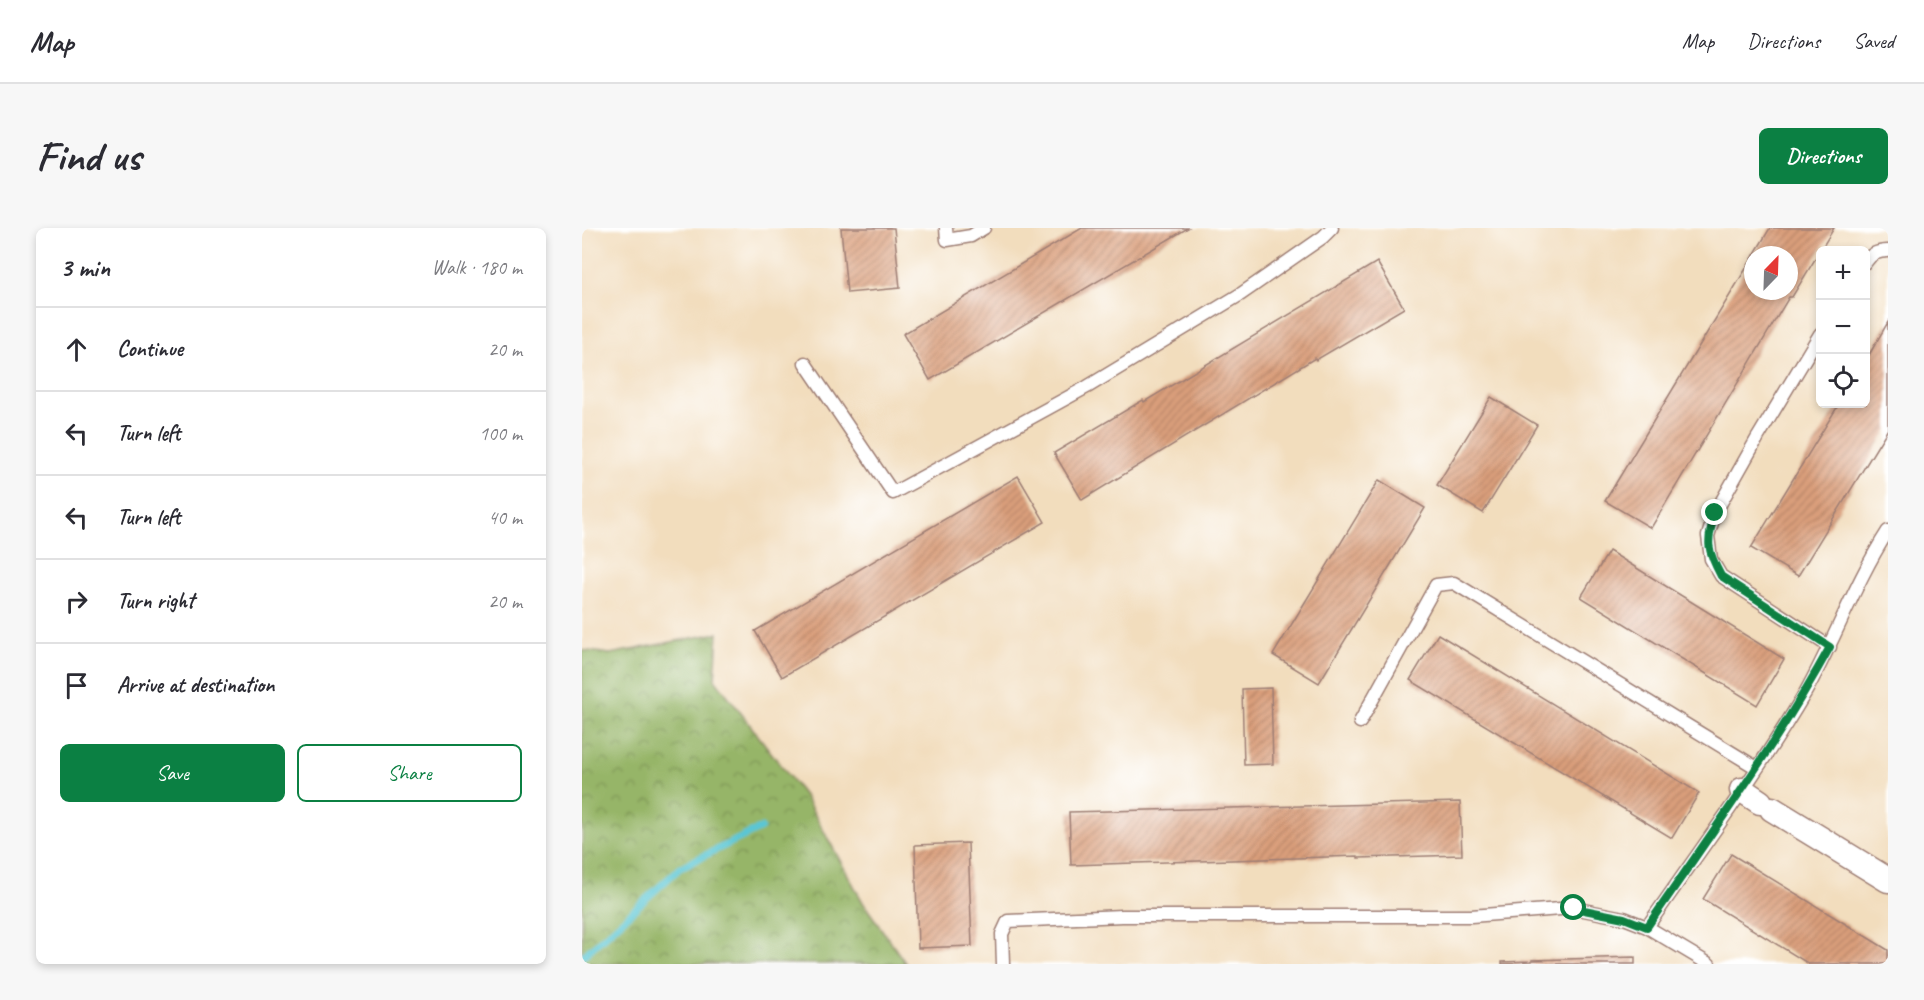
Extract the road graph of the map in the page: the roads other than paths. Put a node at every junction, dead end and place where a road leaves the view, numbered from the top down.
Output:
1 (946, 228) edge
2 (984, 228) edge
3 (1324, 231) edge
4 (1888, 250) edge
5 (1870, 257) edge
6 (1816, 342) edge
7 (806, 363) dead end
8 (1888, 531) edge
9 (1830, 647) junction
10 (1360, 722) dead end
11 (1757, 768) junction
12 (1758, 800) junction
13 (1888, 880) edge
14 (1647, 927) junction
15 (1003, 964) edge
16 (1709, 964) edge

1 - 2 lane
3 - 7 lane
4 - 5 lane
6 - 9 lane
8 - 9 lane
9 - 11 lane
10 - 11 lane
11 - 12 lane
12 - 13 street
12 - 14 lane
14 - 15 lane
14 - 16 lane

